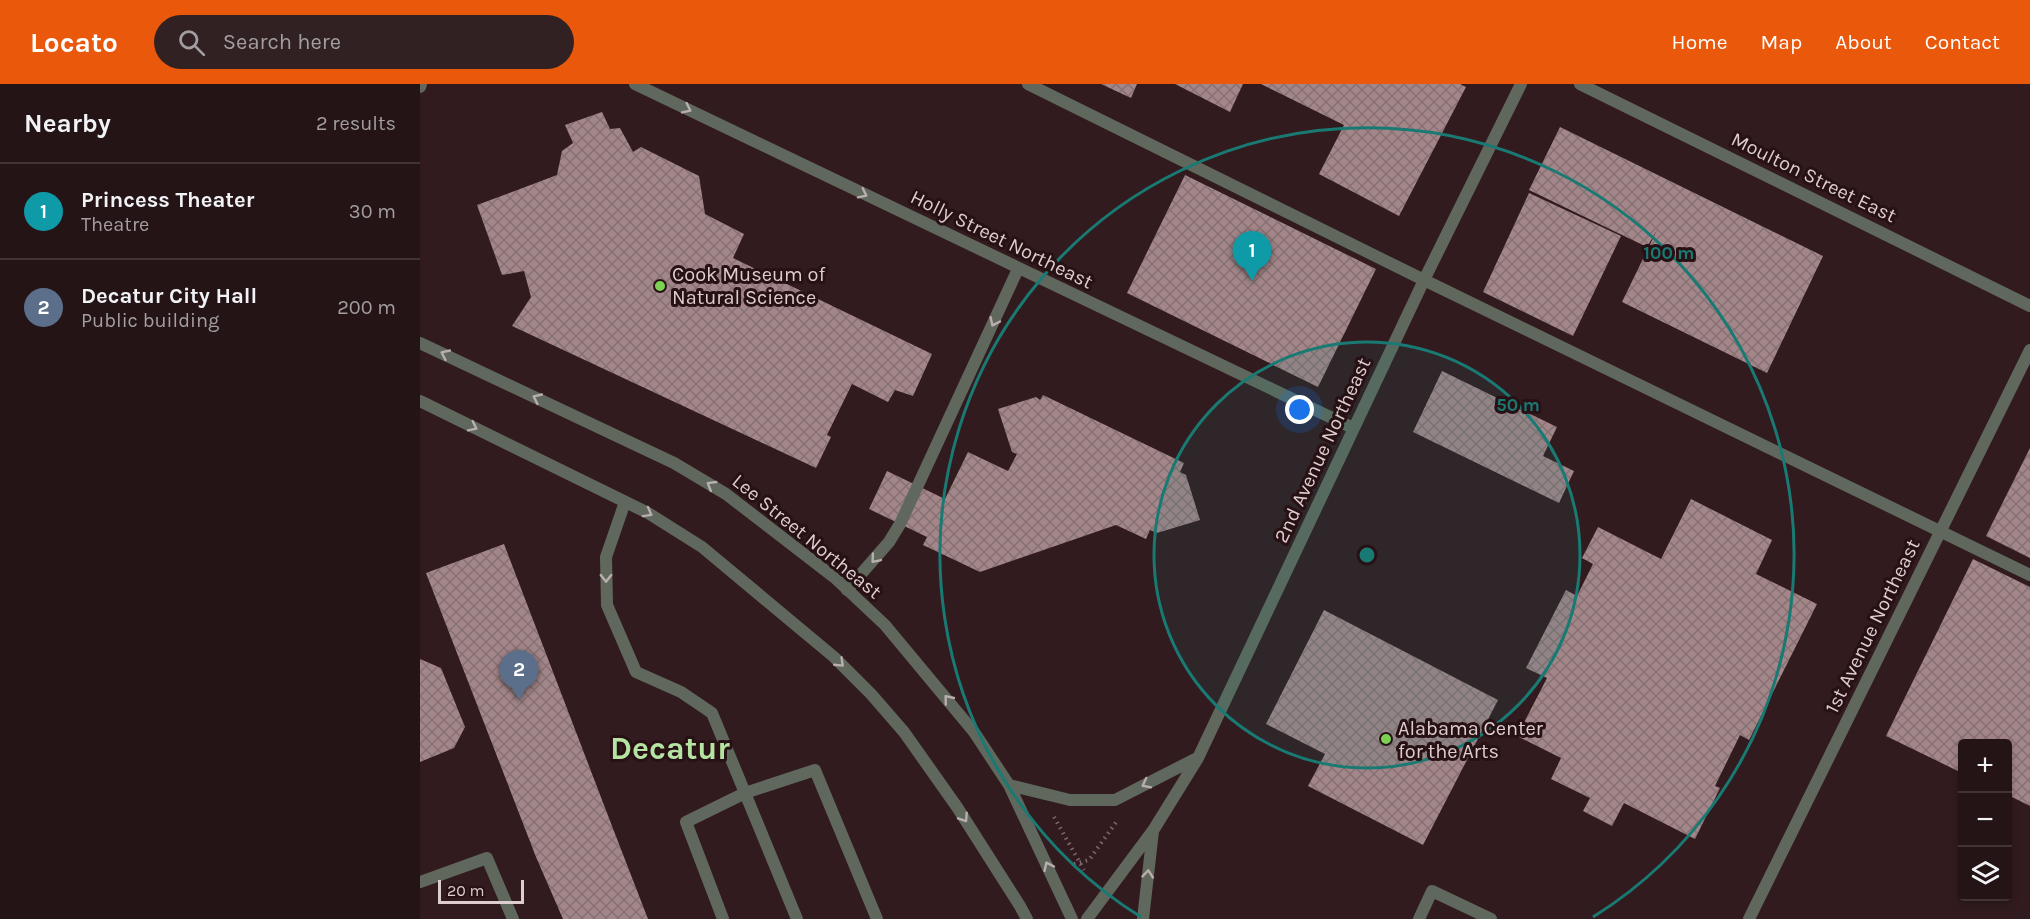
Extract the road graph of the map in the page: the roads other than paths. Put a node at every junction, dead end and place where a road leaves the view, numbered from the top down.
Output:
1 (635, 84) edge
2 (1028, 84) edge
3 (1521, 84) edge
4 (1580, 84) edge
5 (1018, 269) junction
6 (1424, 280) junction
7 (2030, 306) edge
8 (420, 342) edge
9 (2030, 350) edge
10 (420, 401) edge
11 (1353, 428) junction
12 (626, 502) junction
13 (1941, 530) junction
14 (2030, 574) edge
15 (847, 590) junction
16 (1198, 758) junction
17 (1009, 785) junction
18 (745, 793) junction
19 (1154, 829) junction
20 (420, 882) edge
21 (513, 919) edge
22 (723, 919) edge
23 (797, 919) edge
24 (877, 919) edge
25 (1026, 919) edge
26 (1072, 919) edge
27 (1087, 919) edge
28 (1143, 919) edge
29 (1419, 919) edge
30 (1491, 919) edge
31 (1749, 919) edge

1 -> 5 street, Holly Street Northeast
2 - 6 street
3 - 6 street, 2nd Avenue Northeast
4 - 7 street, Moulton Street East
5 - 11 street, Holly Street Northeast
5 -> 15 street
6 - 11 street, 2nd Avenue Northeast
6 - 13 street
15 -> 8 street, Lee Street Northeast
9 - 13 street, 1st Avenue Northeast
10 -> 12 street
11 - 16 street, 2nd Avenue Northeast
12 -> 18 street
12 -> 25 street
13 - 14 street
13 - 31 street, 1st Avenue Northeast
17 -> 15 street, Lee Street Northeast
16 -> 17 street
16 - 19 street, 2nd Avenue Northeast
26 -> 17 street, Lee Street Northeast
18 - 22 street
18 - 23 street
18 - 24 street
19 - 27 street, 2nd Avenue Northeast
28 -> 19 street
20 - 21 street
29 - 30 street

